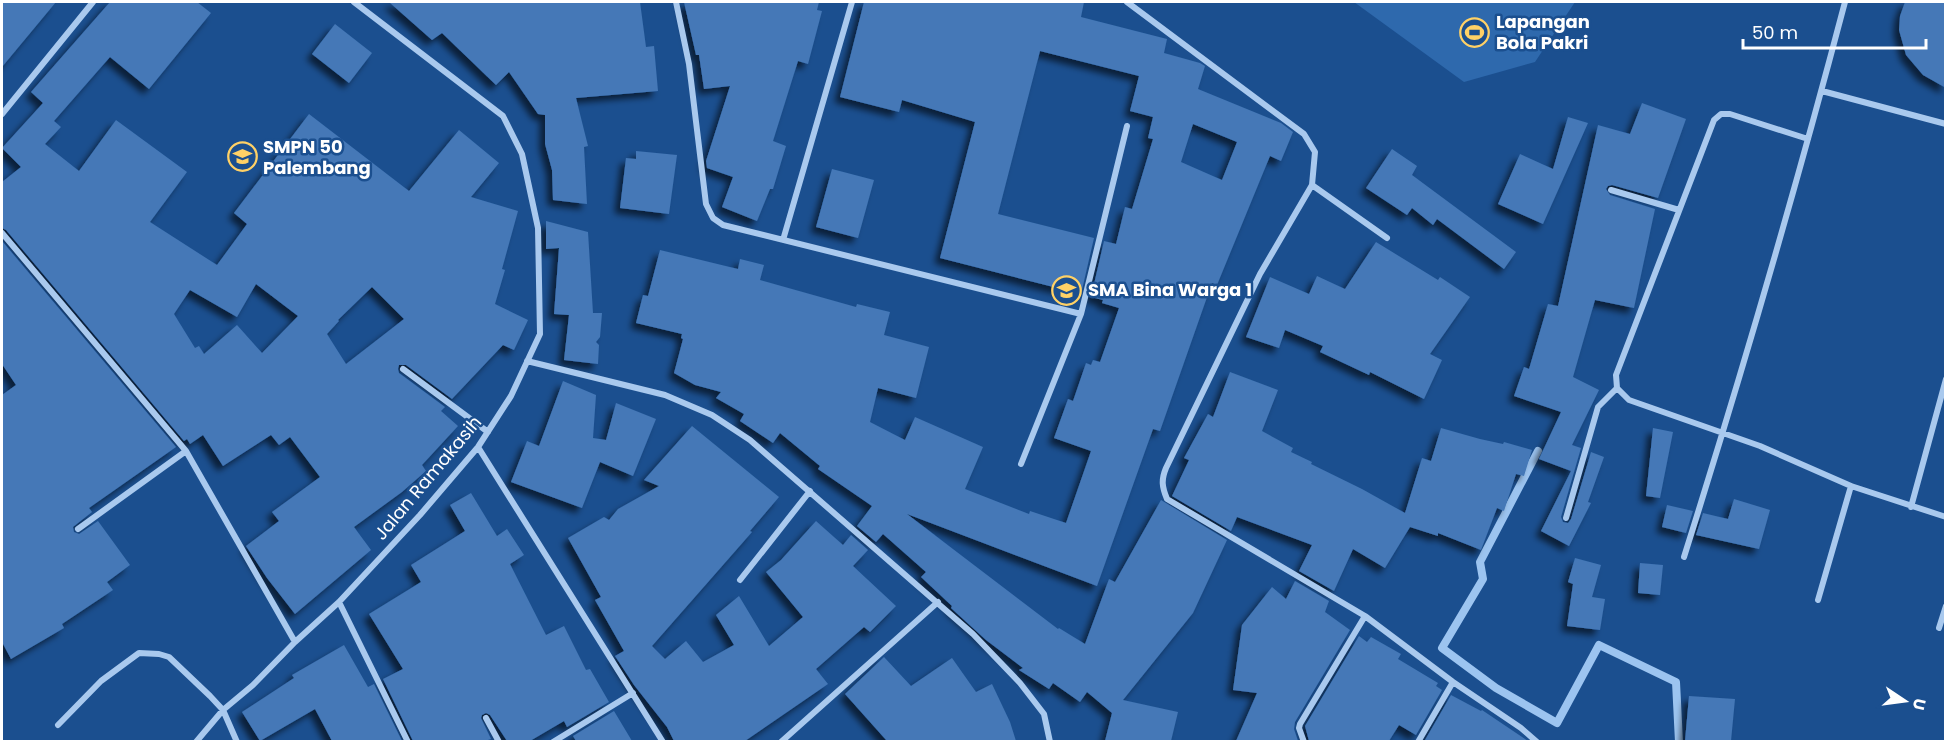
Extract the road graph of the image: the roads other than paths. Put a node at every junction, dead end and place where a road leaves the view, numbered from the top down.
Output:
1 (93, 2) edge
2 (354, 2) edge
3 (676, 2) edge
4 (852, 2) edge
5 (1127, 2) edge
6 (1845, 2) edge
7 (1822, 91) junction
8 (2, 114) edge
9 (1946, 124) edge
10 (1127, 126) dead end
11 (1808, 139) junction
12 (1312, 185) junction
13 (1611, 190) dead end
14 (1679, 210) junction
15 (2, 233) edge
16 (1387, 238) dead end
17 (783, 240) junction
18 (1081, 314) junction
19 (527, 361) junction
20 (404, 369) dead end
21 (1946, 379) edge
22 (1617, 388) junction
23 (488, 432) junction
24 (1722, 434) junction
25 (478, 447) junction
26 (186, 450) junction
27 (1021, 464) dead end
28 (1851, 486) junction
29 (810, 491) junction
30 (1911, 507) junction
31 (1946, 517) edge
32 (1566, 518) dead end
33 (78, 530) dead end
34 (1684, 557) dead end
35 (740, 580) dead end
36 (1818, 600) dead end
37 (339, 602) junction
38 (938, 602) junction
39 (1946, 606) edge
40 (1365, 616) junction
41 (1939, 628) dead end
42 (295, 642) junction
43 (1453, 682) junction
44 (633, 693) junction
45 (223, 710) junction
46 (486, 718) dead end
47 (58, 725) dead end
48 (196, 741) edge
49 (237, 741) edge
50 (408, 741) edge
51 (499, 741) edge
52 (553, 741) edge
53 (663, 741) edge
54 (781, 741) edge
55 (1050, 741) edge
56 (1304, 741) edge
57 (1418, 741) edge
58 (1537, 741) edge

1 - 8 street
2 - 19 street, Jalan Ramakasih
3 - 17 street
4 - 17 street
5 - 12 street
6 - 7 street
7 - 9 street
7 - 11 street
10 - 18 street
11 - 14 street
11 - 24 street
12 - 16 street
12 - 40 street
13 - 14 street
14 - 22 street
15 - 26 street
17 - 18 street
18 - 27 street
19 - 23 street, Jalan Ramakasih
19 - 29 street
20 - 23 street
21 - 30 street
22 - 24 street
22 - 32 street
23 - 25 street, Jalan Ramakasih
24 - 28 street
24 - 34 street
25 - 37 street, Jalan Ramakasih
25 - 44 street
26 - 33 street
26 - 42 street
28 - 30 street
28 - 36 street
29 - 35 street
29 - 38 street
30 - 31 street
37 - 42 street, Jalan Ramakasih
37 - 50 street
38 - 54 street
38 - 55 street
39 - 41 street
40 - 43 street
40 - 56 street
42 - 45 street, Jalan Ramakasih
43 - 57 street
43 - 58 street
44 - 52 street
44 - 53 street
45 - 47 street
45 - 48 street, Jalan Ramakasih
45 - 49 street
46 - 51 street

